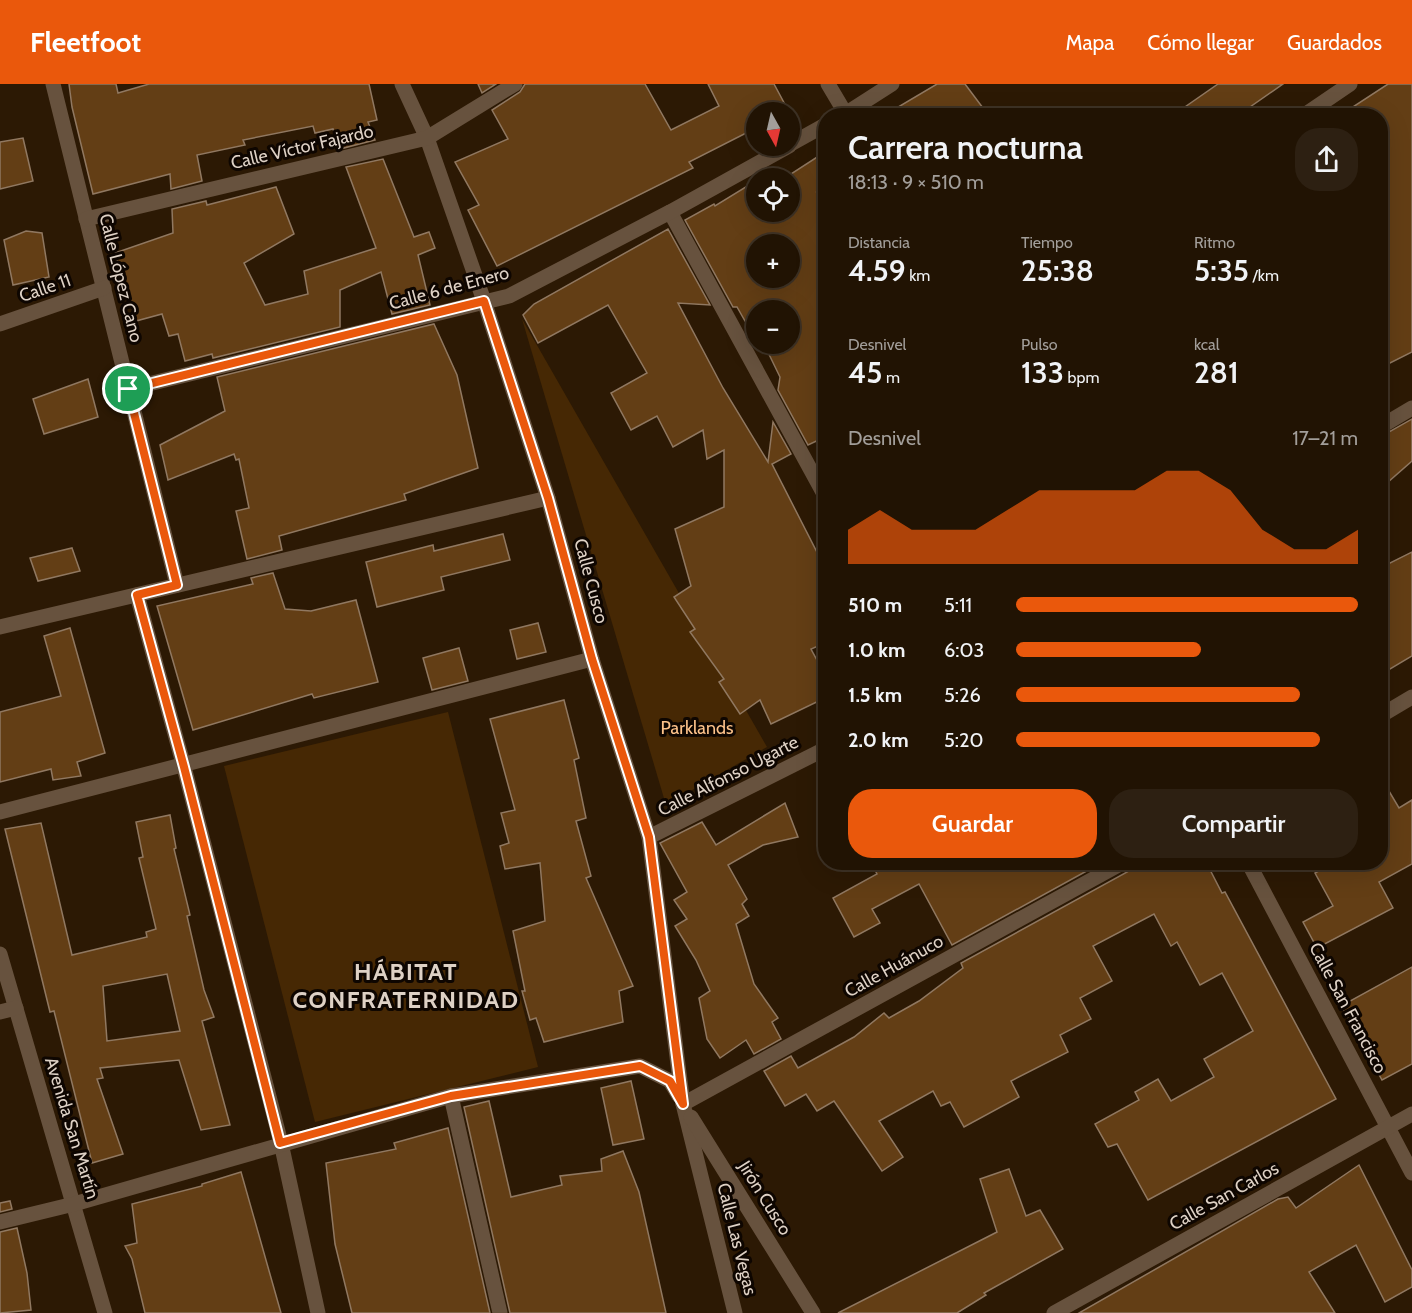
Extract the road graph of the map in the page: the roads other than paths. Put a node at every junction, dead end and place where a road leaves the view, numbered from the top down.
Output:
1 (53, 84) edge
2 (402, 84) edge
3 (515, 84) edge
4 (828, 84) edge
5 (892, 84) edge
6 (1350, 84) edge
7 (841, 108) edge
8 (856, 108) edge
9 (1315, 108) edge
10 (818, 129) edge
11 (427, 138) junction
12 (800, 139) edge
13 (769, 156) edge
14 (670, 212) junction
15 (86, 219) junction
16 (104, 288) junction
17 (484, 301) junction
18 (0, 324) edge
19 (128, 389) junction
20 (1412, 408) edge
21 (1388, 422) edge
22 (818, 483) edge
23 (548, 498) junction
24 (177, 585) junction
25 (137, 595) junction
26 (0, 627) edge
27 (592, 659) junction
28 (1412, 697) edge
29 (1388, 711) edge
30 (818, 752) edge
31 (184, 767) junction
32 (0, 812) edge
33 (649, 837) junction
34 (1109, 870) edge
35 (1252, 870) edge
36 (0, 954) edge
37 (16, 1008) junction
38 (0, 1012) edge
39 (451, 1096) junction
40 (683, 1104) junction
41 (1412, 1114) edge
42 (1388, 1127) junction
43 (280, 1143) junction
44 (1412, 1173) edge
45 (74, 1204) junction
46 (0, 1222) edge
47 (105, 1313) edge
48 (318, 1313) edge
49 (500, 1313) edge
50 (735, 1313) edge
51 (813, 1313) edge
52 (1054, 1313) edge

1 - 15 street, Calle López Cano
2 - 11 street, Calle Cusco
3 - 11 street, Calle Víctor Fajardo
4 - 7 street
5 - 8 street
6 - 9 street
10 - 12 street, Calle 6 de Enero
11 - 15 street, Calle Víctor Fajardo
11 - 17 street, Calle Cusco
13 - 14 street, Calle 6 de Enero
14 - 17 street, Calle 6 de Enero
14 - 22 street
15 - 16 street, Calle López Cano
16 - 18 street, Calle 11
16 - 19 street, Calle López Cano
17 - 19 street, Calle 6 de Enero
17 - 23 street, Calle Cusco
19 - 24 street, Calle López Cano
20 - 21 street
23 - 24 street
23 - 27 street, Calle Cusco
24 - 25 street
25 - 26 street
25 - 31 street
27 - 31 street
27 - 33 street, Calle Cusco
28 - 29 street
30 - 33 street, Calle Alfonso Ugarte
31 - 32 street
31 - 43 street
33 - 40 street, Calle Cusco
34 - 40 street, Calle Huánuco
35 - 42 street, Calle San Francisco
36 - 37 street, Avenida San Martín
37 - 38 street
37 - 45 street, Avenida San Martín
39 - 40 street, Jirón Cusco
39 - 43 street, Jirón Cusco
39 - 49 street
40 - 50 street, Calle Las Vegas
40 - 51 street, Jirón Cusco
41 - 42 street, Calle San Carlos
42 - 44 street, Calle San Francisco
42 - 52 street, Calle San Carlos
43 - 45 street, Jirón Cusco
43 - 48 street
45 - 46 street, Jirón Cusco
45 - 47 street, Avenida San Martín

